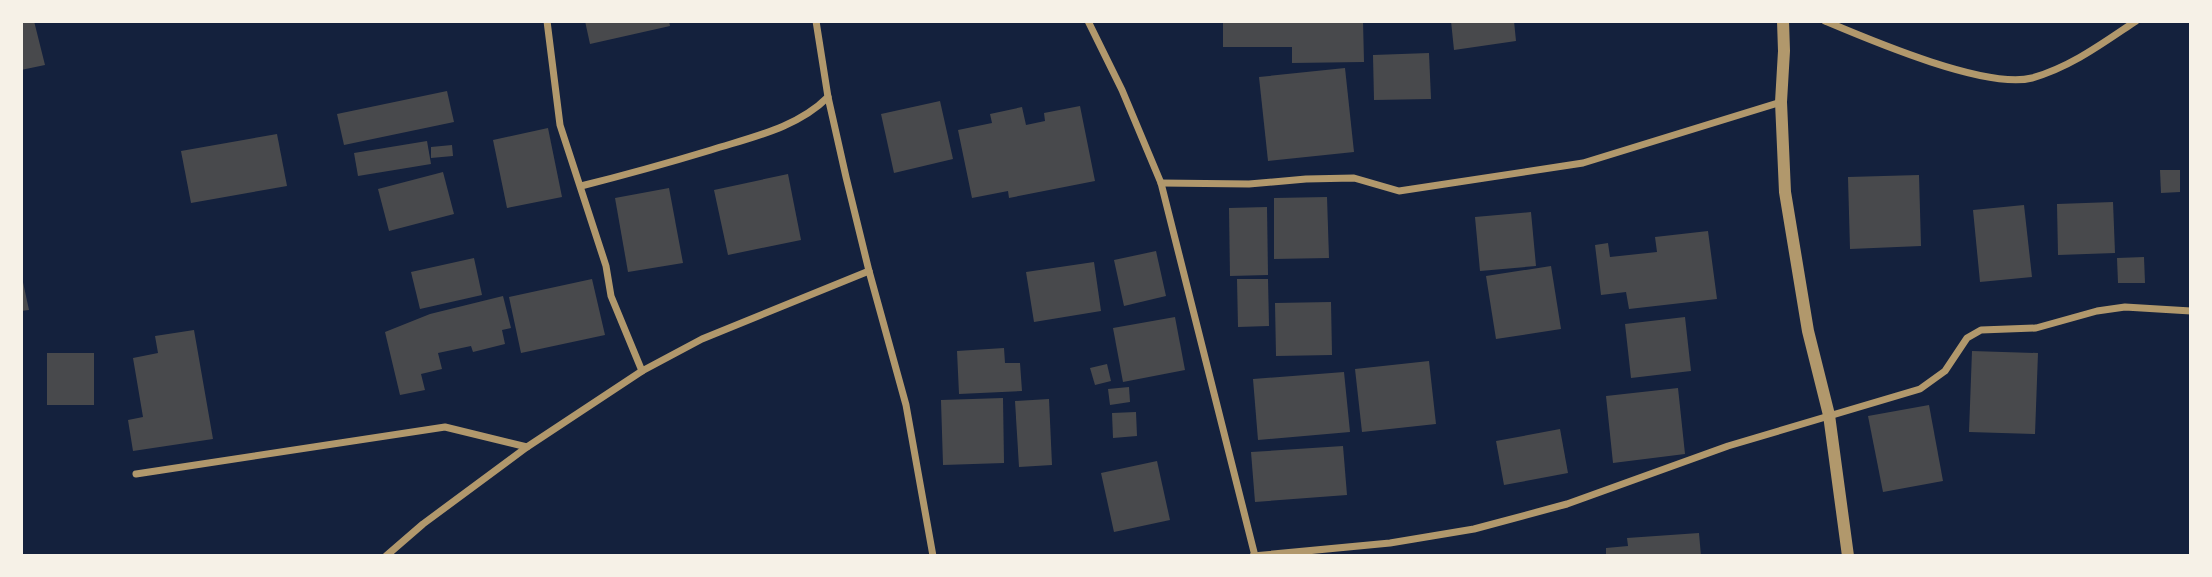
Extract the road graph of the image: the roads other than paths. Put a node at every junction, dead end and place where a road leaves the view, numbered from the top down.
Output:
1 (547, 21) edge
2 (816, 21) edge
3 (1088, 21) edge
4 (1783, 21) edge
5 (1825, 21) edge
6 (2136, 21) edge
7 (828, 97) junction
8 (1781, 103) junction
9 (1161, 183) junction
10 (581, 186) junction
11 (869, 271) junction
12 (2191, 311) edge
13 (642, 371) junction
14 (1829, 415) junction
15 (527, 447) junction
16 (136, 474) dead end
17 (386, 556) edge
18 (933, 556) edge
19 (1254, 556) edge
20 (1848, 556) edge

1 - 10 street
2 - 7 street
3 - 9 street
4 - 8 street
5 - 6 street
7 - 10 street
7 - 11 street
8 - 9 street
8 - 14 street
9 - 19 street
10 - 13 street
11 - 13 street
11 - 18 street
12 - 14 street
13 - 15 street
14 - 19 street
14 - 20 street
15 - 16 street
15 - 17 street

